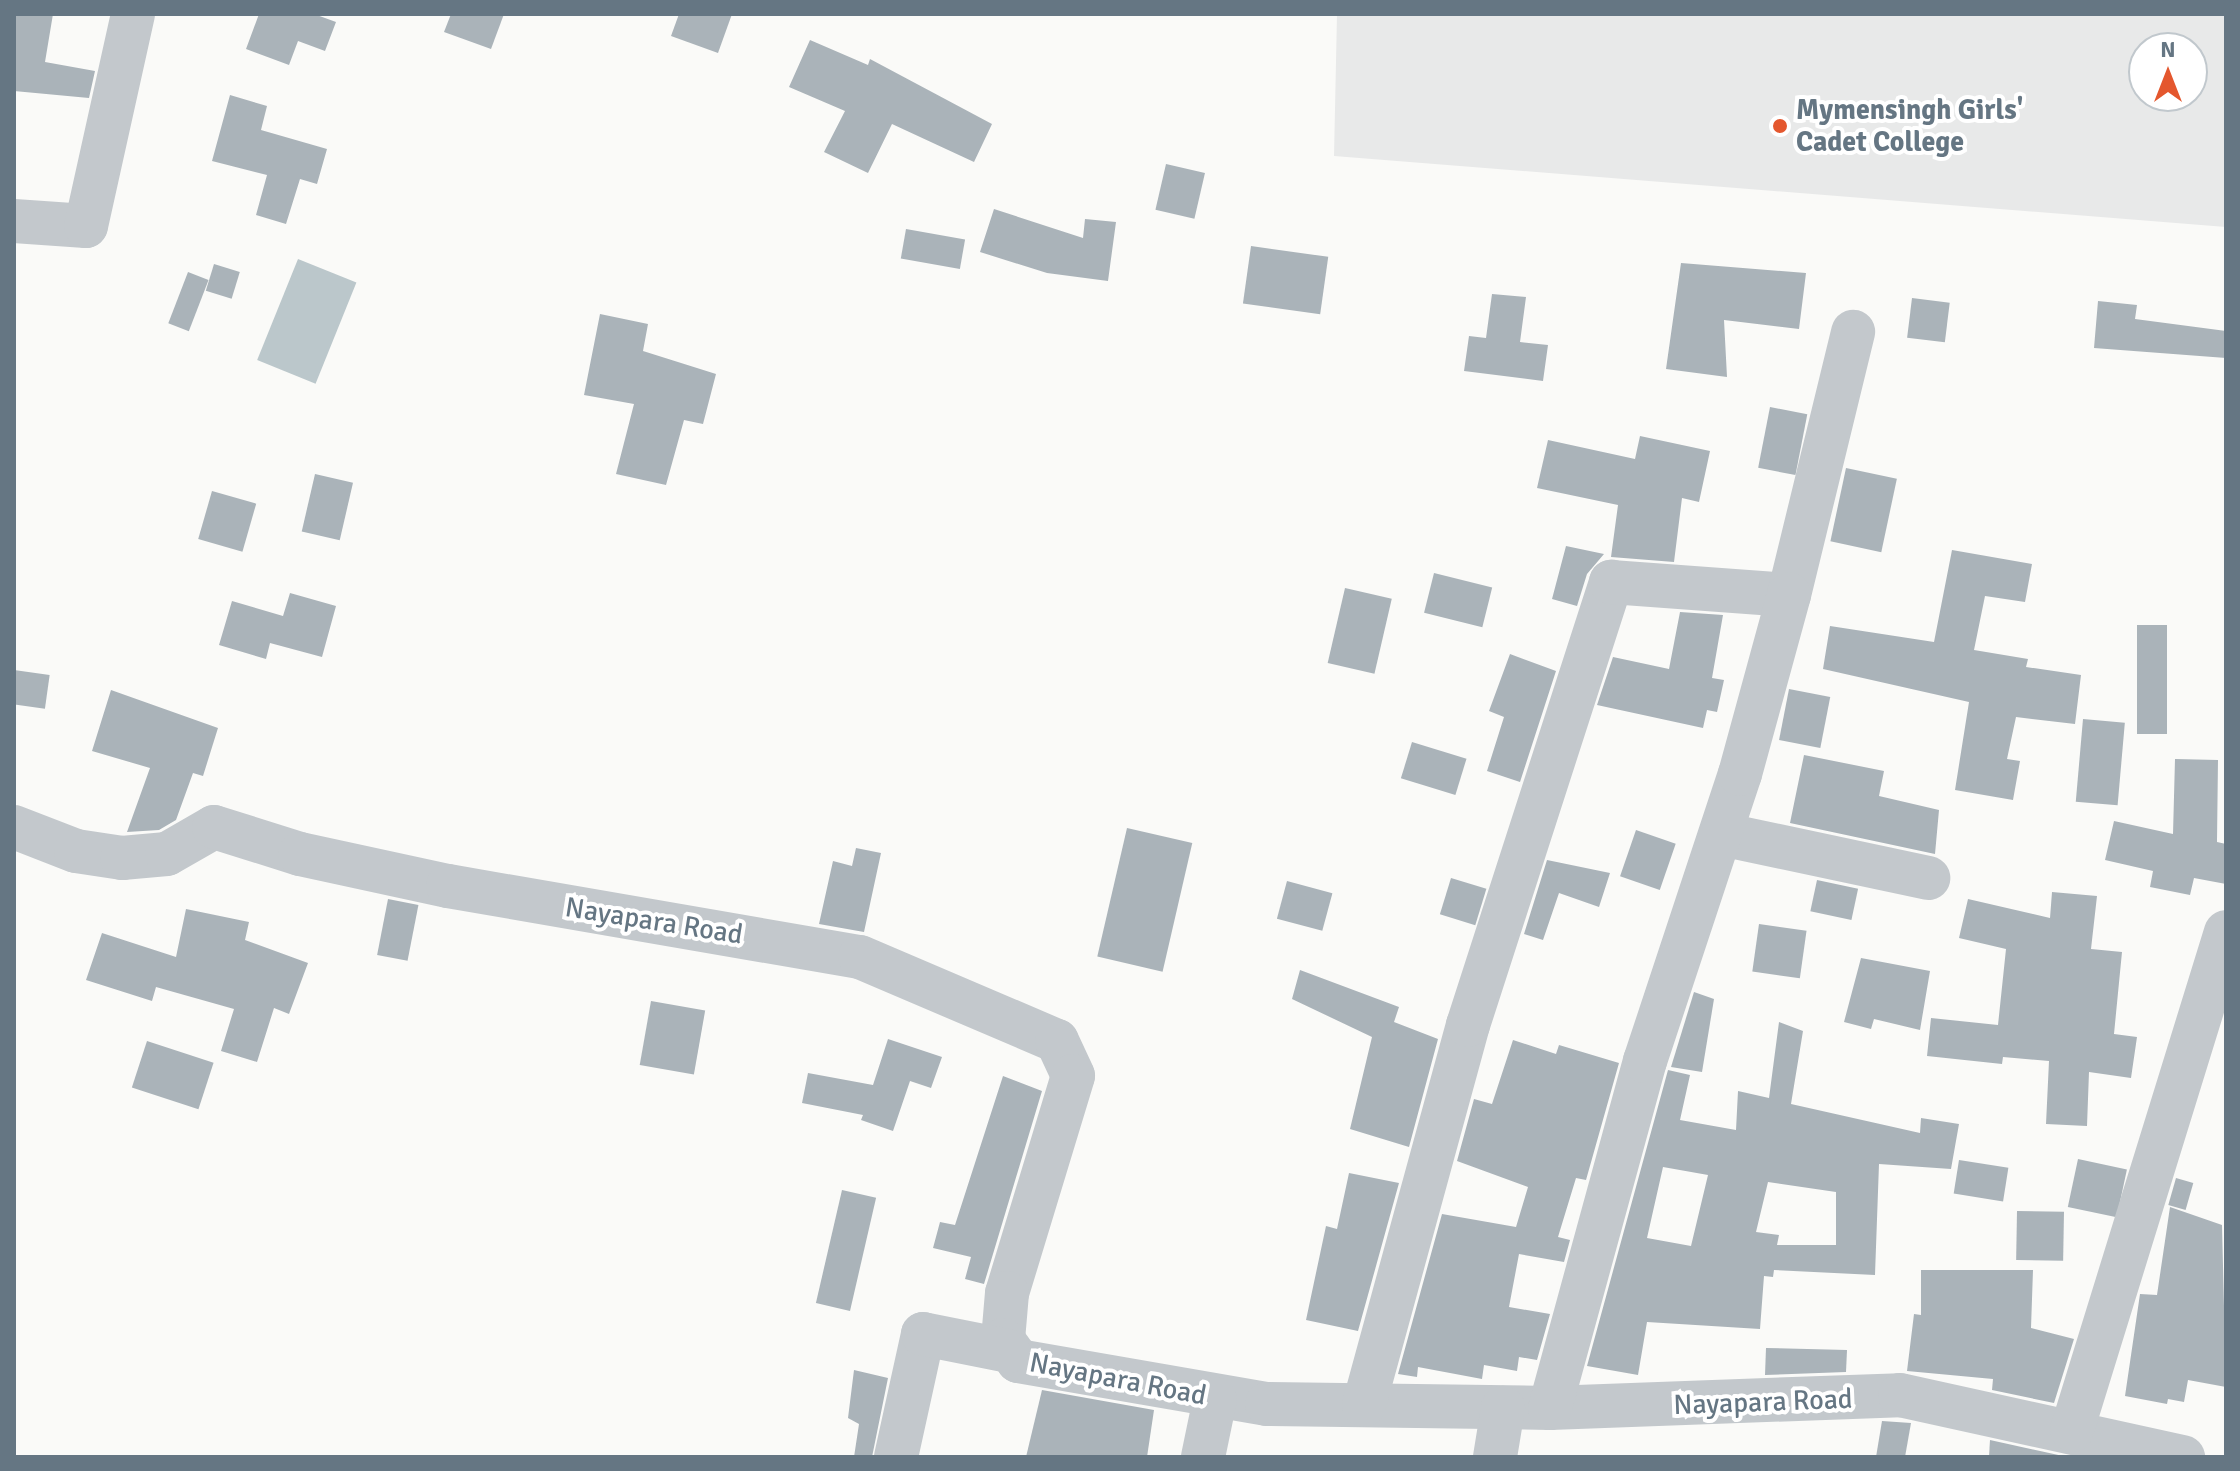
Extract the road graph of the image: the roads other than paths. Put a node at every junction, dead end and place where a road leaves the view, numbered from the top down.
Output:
1 (133, 14) edge
2 (14, 221) edge
3 (1853, 332) dead end
4 (1789, 595) junction
5 (14, 827) edge
6 (1721, 834) junction
7 (1928, 878) dead end
8 (2226, 932) edge
9 (1008, 1351) junction
10 (1215, 1399) junction
11 (1364, 1405) junction
12 (1503, 1408) junction
13 (1550, 1408) junction
14 (2072, 1430) junction
15 (896, 1457) edge
16 (1203, 1457) edge
17 (1495, 1457) edge
18 (2183, 1457) edge

1 - 2 street
3 - 4 street
4 - 6 street
4 - 11 street
5 - 9 street, Nayapara Road
6 - 7 street
6 - 13 street
8 - 14 street
9 - 10 street, Nayapara Road
9 - 15 street
10 - 11 street, Nayapara Road
10 - 16 street
11 - 12 street, Nayapara Road
12 - 13 street, Nayapara Road
12 - 17 street
13 - 14 street, Nayapara Road
14 - 18 street, Nayapara Road

